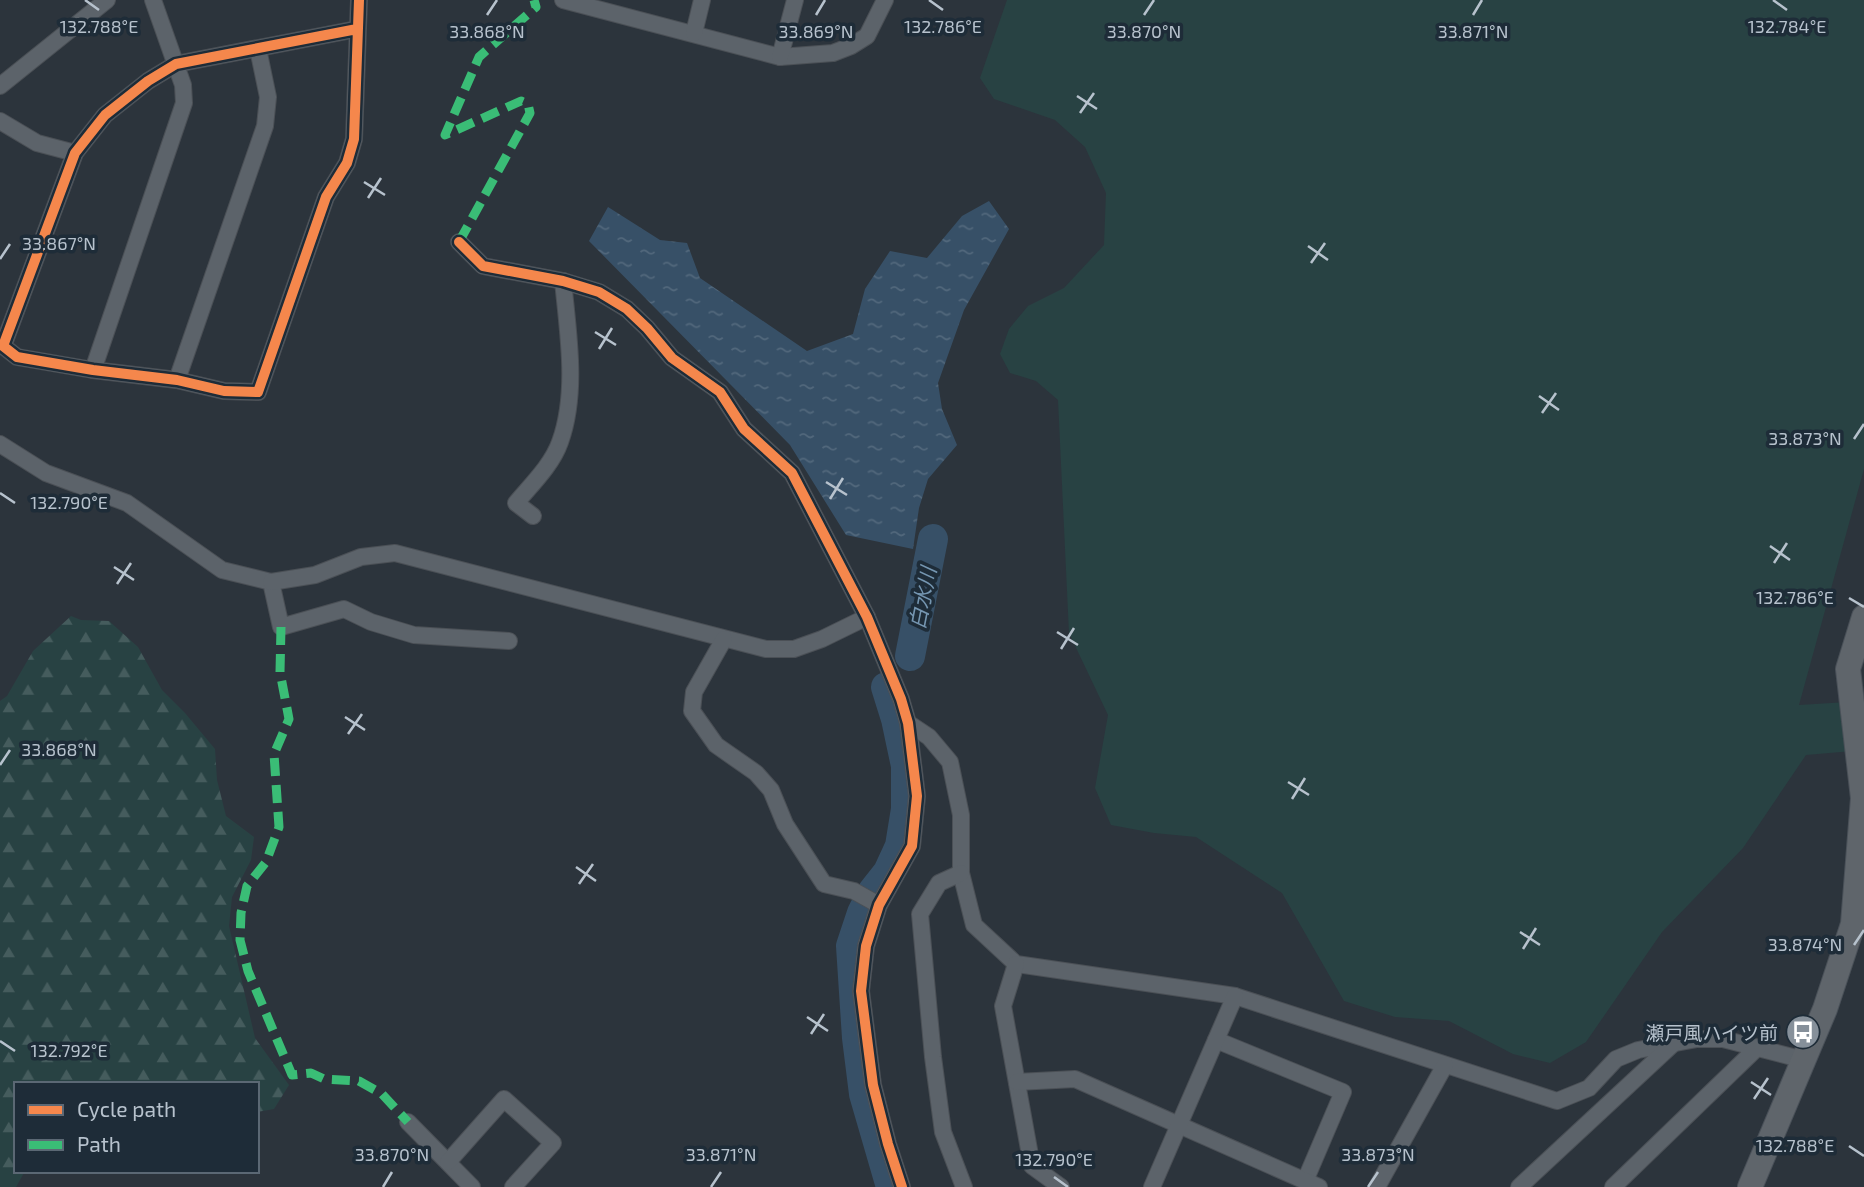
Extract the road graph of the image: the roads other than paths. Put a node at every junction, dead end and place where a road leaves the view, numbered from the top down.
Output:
1 (107, 0) edge
2 (153, 0) edge
3 (359, 0) edge
4 (563, 0) edge
5 (702, 0) edge
6 (795, 0) edge
7 (885, 0) edge
8 (608, 6) edge
9 (358, 29) junction
10 (694, 33) junction
11 (258, 48) junction
12 (780, 57) junction
13 (176, 64) junction
14 (0, 86) edge
15 (0, 121) edge
16 (75, 153) junction
17 (459, 242) dead end
18 (563, 281) junction
19 (93, 370) junction
20 (177, 380) junction
21 (0, 443) edge
22 (533, 516) dead end
23 (271, 582) junction
24 (867, 617) junction
25 (1864, 617) edge
26 (724, 639) junction
27 (509, 641) dead end
28 (908, 723) junction
29 (961, 873) junction
30 (879, 905) junction
31 (1016, 964) junction
32 (1235, 996) junction
33 (1216, 1040) junction
34 (1673, 1044) junction
35 (1758, 1047) junction
36 (1804, 1060) junction
37 (1446, 1065) junction
38 (1017, 1082) junction
39 (408, 1122) dead end
40 (1179, 1125) junction
41 (448, 1162) junction
42 (1312, 1184) edge
43 (472, 1187) edge
44 (513, 1187) edge
45 (902, 1187) edge
46 (964, 1187) edge
47 (1061, 1187) edge
48 (1152, 1187) edge
49 (1377, 1187) edge
50 (1519, 1187) edge
51 (1613, 1187) edge
52 (1750, 1187) edge

1 - 14 street
2 - 13 street
3 - 9 street
4 - 8 street
5 - 10 street
6 - 12 street
7 - 12 street
8 - 10 street
9 - 11 street
9 - 20 street
10 - 12 street
11 - 13 street
11 - 20 street
13 - 16 street
13 - 19 street
15 - 16 street
16 - 19 street
17 - 18 street
18 - 22 street
18 - 24 street
19 - 20 street
21 - 23 street
23 - 26 street
23 - 27 street
24 - 26 street
24 - 28 street
25 - 36 main road
26 - 30 street
28 - 29 street
28 - 30 street
29 - 31 street
29 - 46 street
30 - 45 street
31 - 32 street
31 - 38 street
32 - 33 street
32 - 37 street
33 - 40 street
33 - 42 street
34 - 35 street
34 - 37 street
34 - 50 street
35 - 36 street
35 - 51 street
36 - 52 main road
37 - 49 street
38 - 40 street
38 - 47 street
39 - 41 street
40 - 42 street
40 - 48 street
41 - 43 street
41 - 44 street

